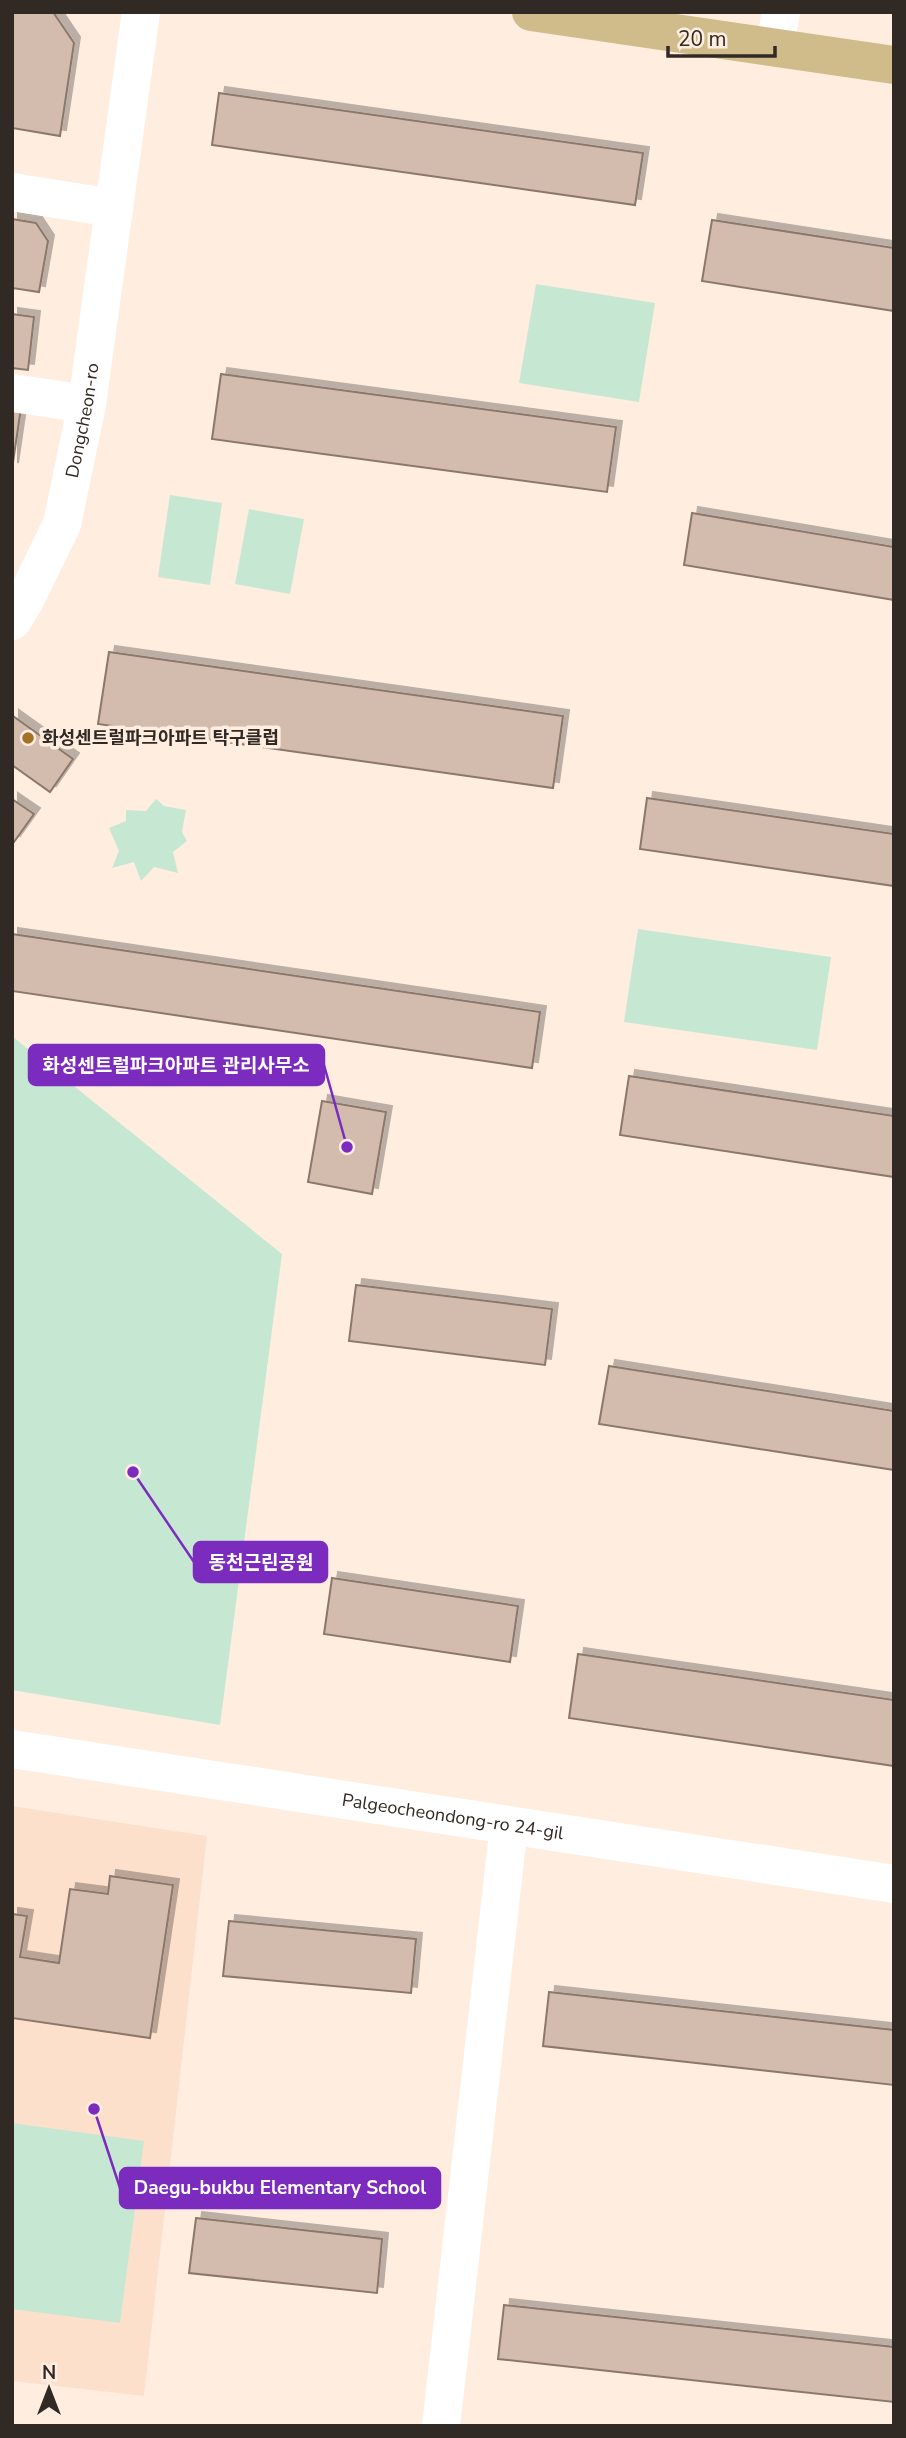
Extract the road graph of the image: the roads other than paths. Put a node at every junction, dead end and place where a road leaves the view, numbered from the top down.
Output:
1 (141, 12) edge
2 (531, 12) edge
3 (778, 30) edge
4 (894, 65) edge
5 (12, 192) edge
6 (113, 208) junction
7 (12, 393) edge
8 (87, 404) junction
9 (12, 621) edge
10 (12, 1749) edge
11 (509, 1825) junction
12 (894, 1884) edge
13 (441, 2426) edge

1 - 6 street, Dongcheon-ro
2 - 3 main road
3 - 4 main road
5 - 6 street
6 - 8 street, Dongcheon-ro
7 - 8 street
8 - 9 street, Dongcheon-ro
10 - 11 street, Palgeocheondong-ro 24-gil
11 - 12 street, Palgeocheondong-ro 24-gil
11 - 13 street

